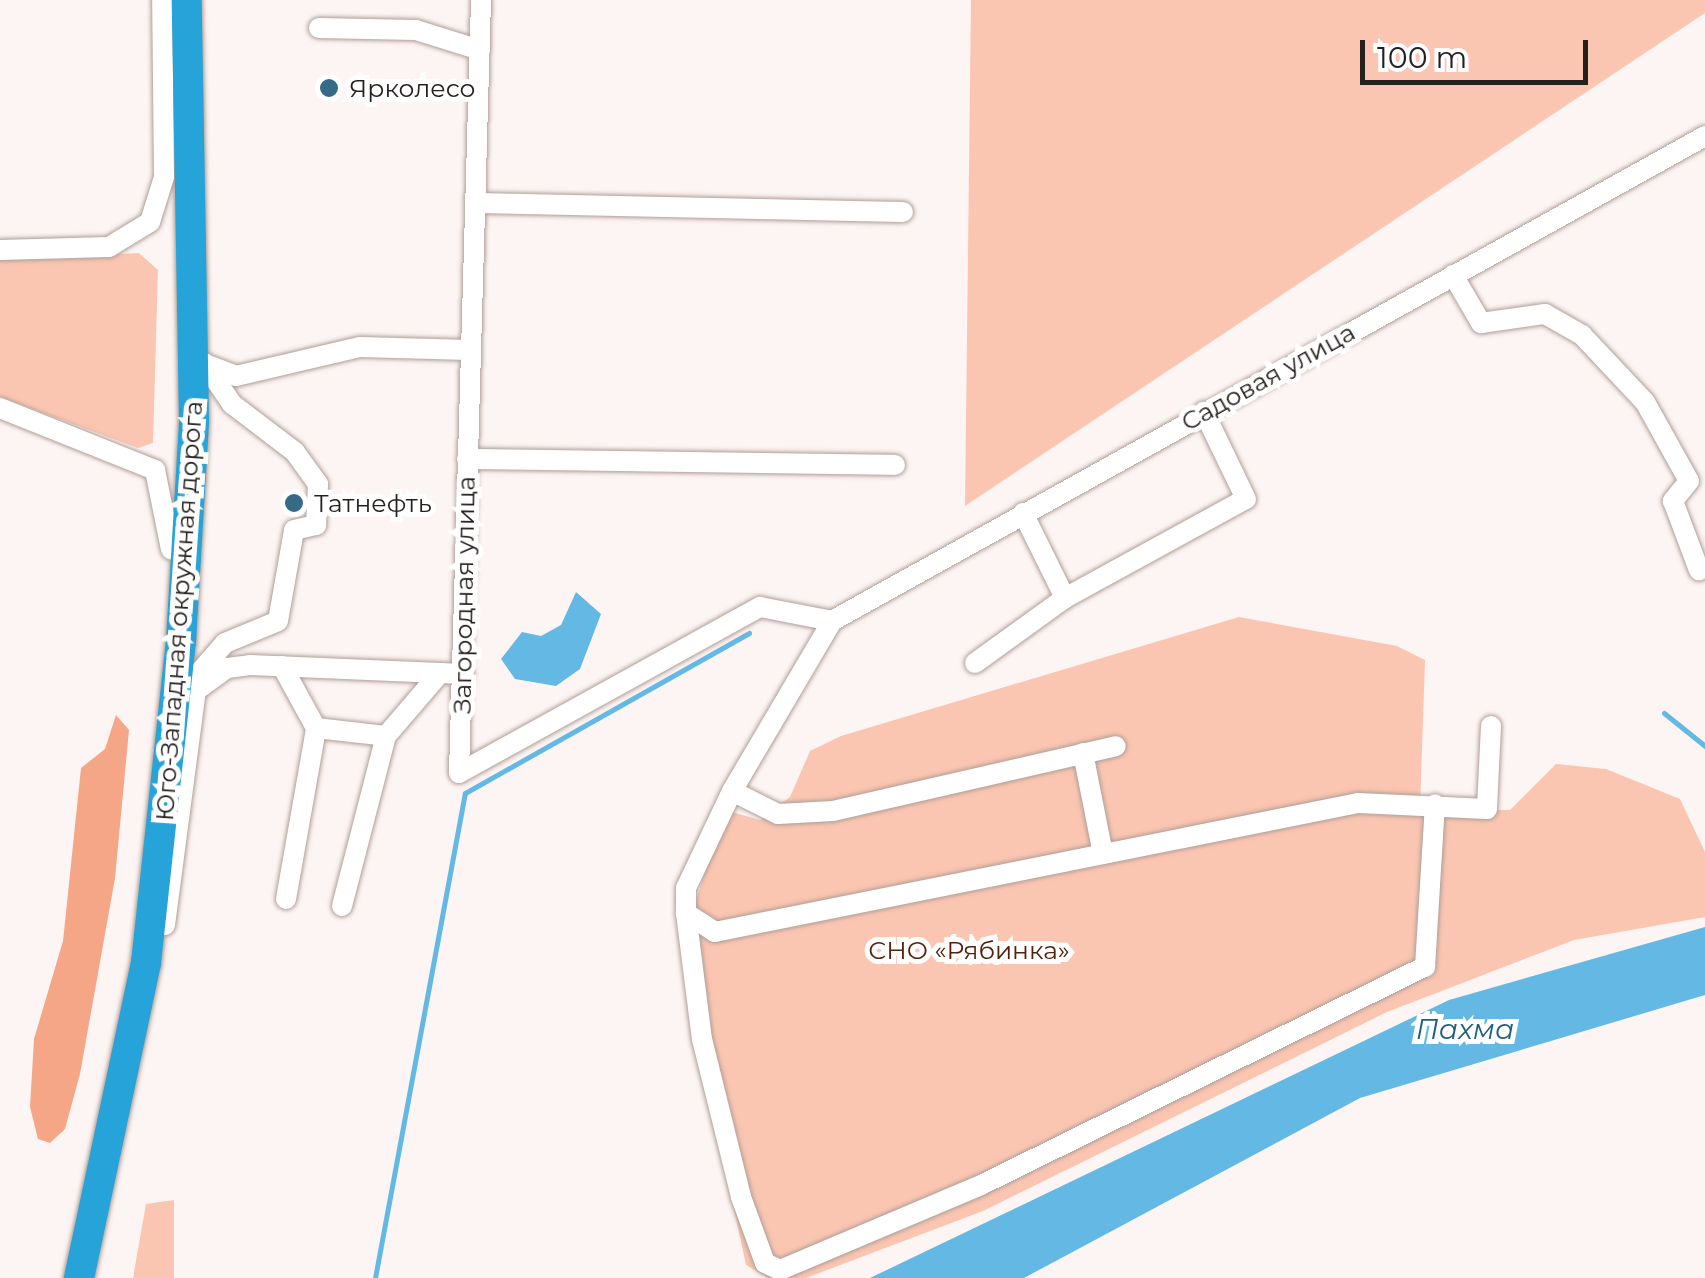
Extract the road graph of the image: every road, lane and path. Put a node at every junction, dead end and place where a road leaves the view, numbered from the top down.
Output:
1 (162, 0) edge
2 (172, 0) edge
3 (188, 0) edge
4 (482, 0) edge
5 (319, 28) dead end
6 (480, 50) junction
7 (1705, 136) edge
8 (475, 204) junction
9 (904, 212) dead end
10 (0, 250) edge
11 (1453, 275) junction
12 (194, 327) junction
13 (469, 350) junction
14 (204, 363) junction
15 (0, 408) edge
16 (1204, 412) junction
17 (468, 460) junction
18 (895, 465) dead end
19 (1023, 513) junction
20 (171, 549) junction
21 (1699, 570) dead end
22 (1065, 598) junction
23 (832, 621) junction
24 (975, 662) dead end
25 (282, 666) junction
26 (440, 673) junction
27 (464, 674) junction
28 (194, 692) junction
29 (1491, 726) dead end
30 (316, 728) junction
31 (386, 736) junction
32 (1116, 746) dead end
33 (1083, 753) junction
34 (732, 791) junction
35 (1435, 804) junction
36 (1103, 854) junction
37 (286, 899) dead end
38 (342, 906) dead end
39 (686, 913) junction
40 (121, 1086) junction
41 (92, 1216) junction
42 (80, 1278) edge

1 - 10 street
2 - 20 highway, Юго-Западная окружная дорога
3 - 12 highway, Юго-Западная окружная дорога
4 - 6 street, Загородная улица
5 - 6 street
6 - 8 street, Загородная улица
7 - 11 street, Садовая улица
8 - 9 street
8 - 13 street, Загородная улица
11 - 16 street, Садовая улица
11 - 21 street
12 - 14 street
12 - 40 highway, Юго-Западная окружная дорога
13 - 14 street
13 - 17 street, Загородная улица
14 - 28 street
15 - 20 street
16 - 19 street, Садовая улица
16 - 22 street
17 - 18 street
17 - 27 street, Загородная улица
19 - 22 street
19 - 23 street, Садовая улица
20 - 41 highway, Юго-Западная окружная дорога
22 - 24 street
23 - 27 street, Загородная улица
23 - 34 street
25 - 26 street
25 - 28 street
25 - 30 street
26 - 27 street
26 - 31 street
28 - 40 street
29 - 35 street
30 - 31 street
30 - 37 street
31 - 38 street
32 - 33 street
33 - 34 street
33 - 36 street
34 - 39 street
35 - 36 street
35 - 39 street
36 - 39 street
40 - 41 highway, Юго-Западная окружная дорога
41 - 42 highway, Юго-Западная окружная дорога

